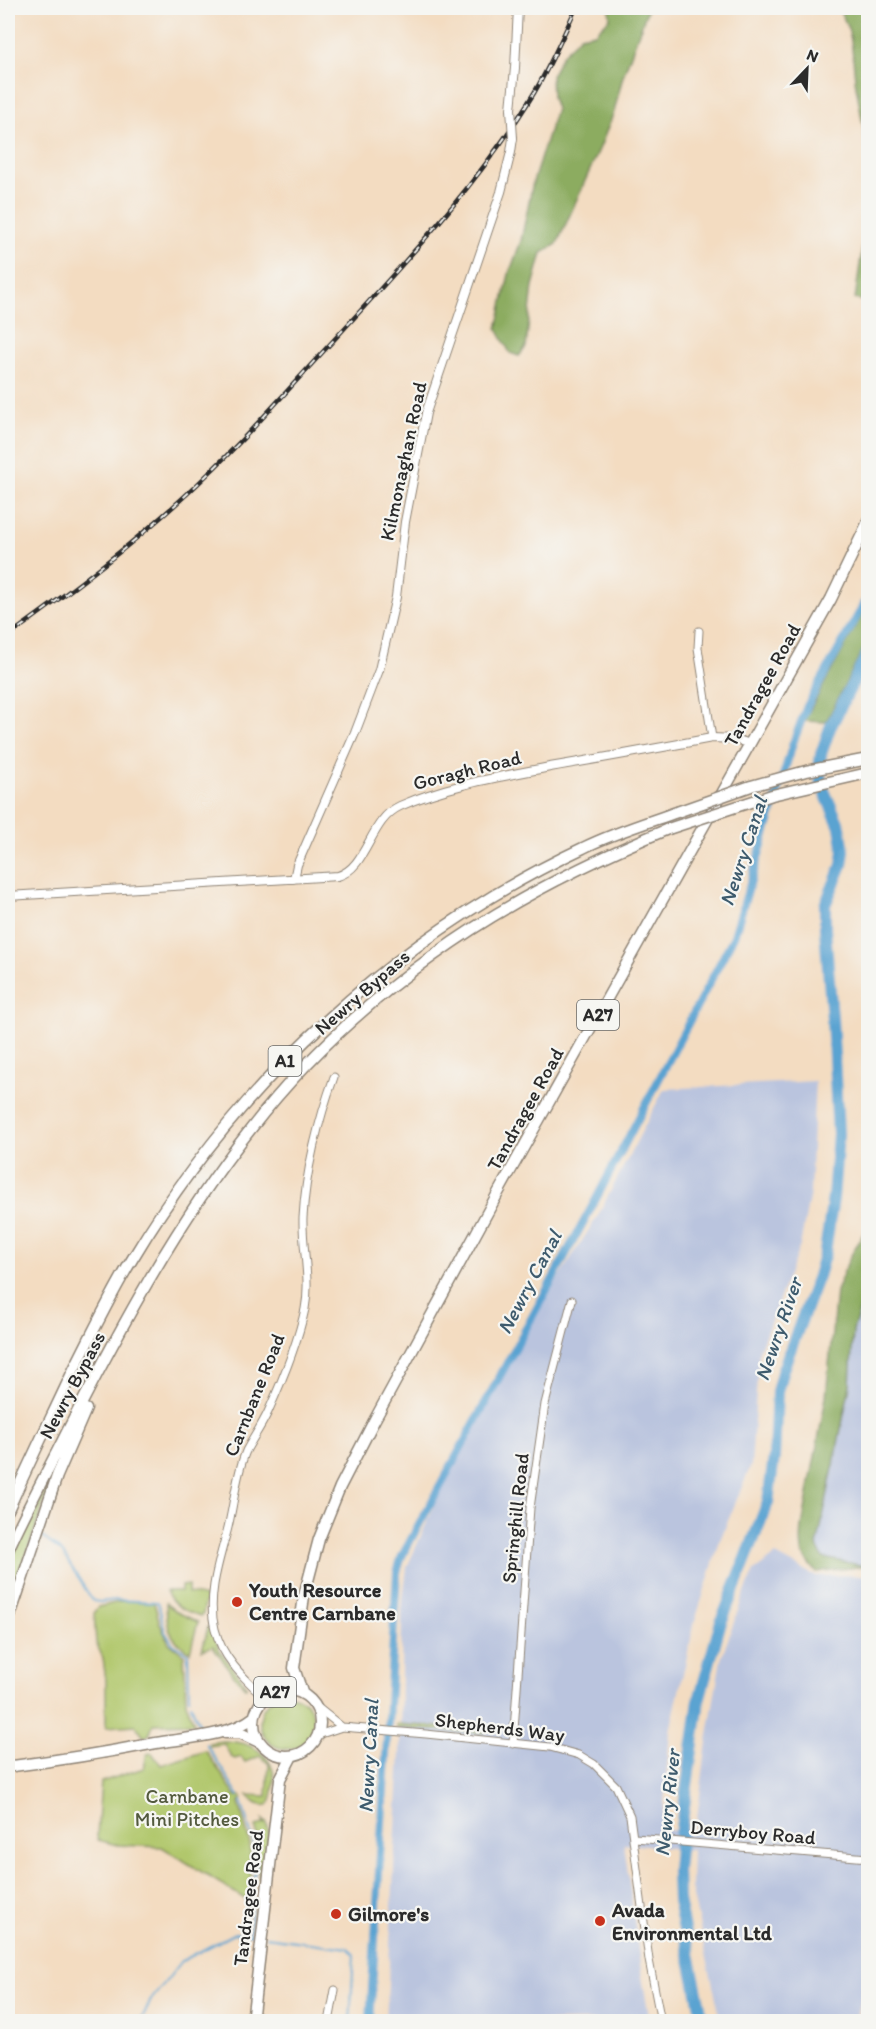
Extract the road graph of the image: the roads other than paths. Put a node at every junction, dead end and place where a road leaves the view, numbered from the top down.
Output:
1 (518, 8) edge
2 (868, 522) edge
3 (699, 632) dead end
4 (712, 738) junction
5 (750, 744) junction
6 (868, 759) edge
7 (868, 773) edge
8 (294, 879) junction
9 (8, 896) edge
10 (334, 1077) dead end
11 (320, 1084) dead end
12 (330, 1087) junction
13 (572, 1300) dead end
14 (112, 1345) junction
15 (33, 1454) junction
16 (8, 1497) edge
17 (8, 1510) edge
18 (8, 1550) edge
19 (8, 1622) edge
20 (294, 1668) junction
21 (302, 1692) junction
22 (269, 1695) junction
23 (317, 1707) junction
24 (254, 1717) junction
25 (342, 1727) junction
26 (219, 1732) junction
27 (318, 1736) junction
28 (261, 1743) junction
29 (513, 1744) junction
30 (275, 1754) junction
31 (292, 1756) junction
32 (9, 1767) edge
33 (280, 1779) junction
34 (634, 1838) junction
35 (868, 1858) edge
36 (335, 1990) dead end
37 (252, 2022) edge
38 (328, 2022) edge
39 (661, 2022) edge

1 - 8 street, Kilmonaghan Road, bridge
2 - 5 highway, Tandragee Road / A27
3 - 4 street
4 - 5 street, Goragh Road
4 - 8 street, Goragh Road
5 - 20 highway, Tandragee Road / A27
6 - 15 highway, Newry Bypass / A1, bridge
7 - 14 highway, Newry Bypass / A1, bridge
8 - 9 street, Goragh Road
10 - 12 street, Carnbane Road
11 - 12 street
12 - 22 street, Carnbane Road
13 - 29 street, Springhill Road
14 - 18 highway, Newry Bypass / A1
14 - 19 highway
15 - 16 highway
15 - 17 highway, Newry Bypass / A1
20 - 21 highway, Tandragee Road / A27
20 - 22 highway, A27
21 - 22 highway, A27
21 - 23 highway, A27
22 - 24 highway, A27
23 - 25 street
23 - 27 highway, A27
24 - 26 highway, A27
24 - 28 highway, A27
25 - 27 street, Shepherds Way
25 - 29 street, Shepherds Way
26 - 28 highway, A27
26 - 32 highway, A27
27 - 31 highway
28 - 30 highway, A27
29 - 34 street, Shepherds Way
30 - 31 highway
30 - 33 highway, Tandragee Road
31 - 33 highway, Tandragee Road
33 - 37 highway, Tandragee Road
34 - 35 street, Derryboy Road
34 - 39 street, Shepherds Way
36 - 38 street

